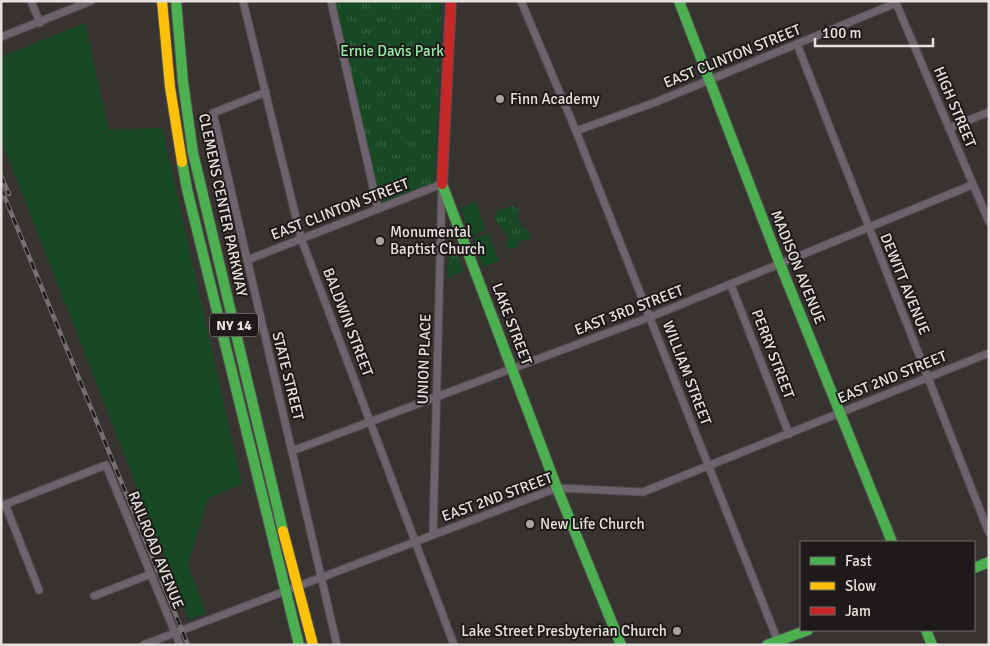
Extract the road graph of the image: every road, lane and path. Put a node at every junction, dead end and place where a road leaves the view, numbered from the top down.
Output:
1 (31, 1) edge
2 (91, 1) edge
3 (162, 1) edge
4 (176, 1) edge
5 (243, 1) edge
6 (331, 1) edge
7 (451, 1) edge
8 (521, 1) edge
9 (679, 1) edge
10 (896, 3) joint
11 (40, 23) junction
12 (1, 37) edge
13 (797, 44) junction
14 (709, 80) junction
15 (266, 92) junction
16 (989, 112) edge
17 (948, 128) junction
18 (576, 131) junction
19 (442, 184) junction
20 (972, 185) junction
21 (378, 209) junction
22 (988, 217) edge
23 (868, 229) junction
24 (301, 238) junction
25 (247, 260) junction
26 (780, 264) junction
27 (731, 285) junction
28 (650, 317) junction
29 (989, 354) edge
30 (512, 368) junction
31 (928, 378) junction
32 (437, 398) junction
33 (842, 413) junction
34 (371, 423) junction
35 (789, 434) junction
36 (292, 451) junction
37 (708, 466) junction
38 (557, 488) junction
39 (3, 505) edge
40 (989, 533) edge
41 (433, 534) junction
42 (417, 541) junction
43 (892, 541) edge
44 (989, 562) edge
45 (975, 568) edge
46 (151, 574) junction
47 (322, 577) junction
48 (296, 587) junction
49 (39, 590) dead end
50 (284, 592) junction
51 (94, 596) dead end
52 (806, 631) edge
53 (926, 631) edge
54 (175, 633) junction
55 (778, 643) edge
56 (144, 645) edge
57 (180, 645) edge
58 (299, 645) edge
59 (313, 645) edge
60 (338, 645) edge
61 (454, 645) edge
62 (621, 645) edge
63 (767, 645) edge
64 (932, 645) edge

1 - 11 street
2 - 11 street
3 - 50 main road, CLEMENS CENTER PARKWAY / NY 14
4 - 48 main road, CLEMENS CENTER PARKWAY / NY 14
5 - 15 street, BALDWIN STREET
6 - 21 street
7 - 19 main road, LAKE STREET
8 - 18 street, WILLIAM STREET
9 - 14 main road, MADISON AVENUE
10 - 13 street, EAST CLINTON STREET
10 - 17 street, HIGH STREET
11 - 12 street
13 - 14 street, EAST CLINTON STREET
13 - 23 street, DEWITT AVENUE
14 - 18 street, EAST CLINTON STREET
14 - 26 main road, MADISON AVENUE
15 - 24 street, BALDWIN STREET
15 - 25 street, STATE STREET
16 - 17 street
17 - 20 street, HIGH STREET
18 - 28 street, WILLIAM STREET
19 - 21 street, EAST CLINTON STREET
19 - 30 main road, LAKE STREET
19 - 32 street, UNION PLACE
20 - 22 street, HIGH STREET
20 - 23 street, EAST 3RD STREET
21 - 24 street, EAST CLINTON STREET
23 - 26 street, EAST 3RD STREET
23 - 31 street, DEWITT AVENUE
24 - 25 street, EAST CLINTON STREET
24 - 34 street, BALDWIN STREET
25 - 36 street, STATE STREET
26 - 27 street, EAST 3RD STREET
26 - 33 main road, MADISON AVENUE
27 - 28 street, EAST 3RD STREET
27 - 35 street, PERRY STREET
28 - 30 street, EAST 3RD STREET
28 - 37 street, WILLIAM STREET
29 - 31 street, EAST 2ND STREET
30 - 32 street, EAST 3RD STREET
30 - 38 main road, LAKE STREET
31 - 33 street, EAST 2ND STREET
31 - 40 street, DEWITT AVENUE
32 - 34 street, EAST 3RD STREET
32 - 41 street, UNION PLACE
33 - 35 street, EAST 2ND STREET
33 - 43 main road, MADISON AVENUE
34 - 36 street, EAST 3RD STREET
34 - 42 street, BALDWIN STREET
35 - 37 street, EAST 2ND STREET
36 - 47 street, STATE STREET
37 - 38 street, EAST 2ND STREET
37 - 55 street, WILLIAM STREET
38 - 41 street, EAST 2ND STREET
38 - 62 main road, LAKE STREET
39 - 46 street, RAILROAD AVENUE
39 - 49 street
41 - 42 street, EAST 2ND STREET
42 - 47 street, EAST 2ND STREET
42 - 61 street, BALDWIN STREET
44 - 45 main road
46 - 51 street
46 - 54 street, RAILROAD AVENUE
47 - 48 street, EAST 2ND STREET
47 - 60 street, STATE STREET
48 - 50 street, EAST 2ND STREET
48 - 59 main road, CLEMENS CENTER PARKWAY / NY 14
50 - 54 street, EAST 2ND STREET
50 - 58 main road, CLEMENS CENTER PARKWAY / NY 14
52 - 55 main road
53 - 64 main road
54 - 56 street, EAST 2ND STREET
54 - 57 street, RAILROAD AVENUE
55 - 63 main road

